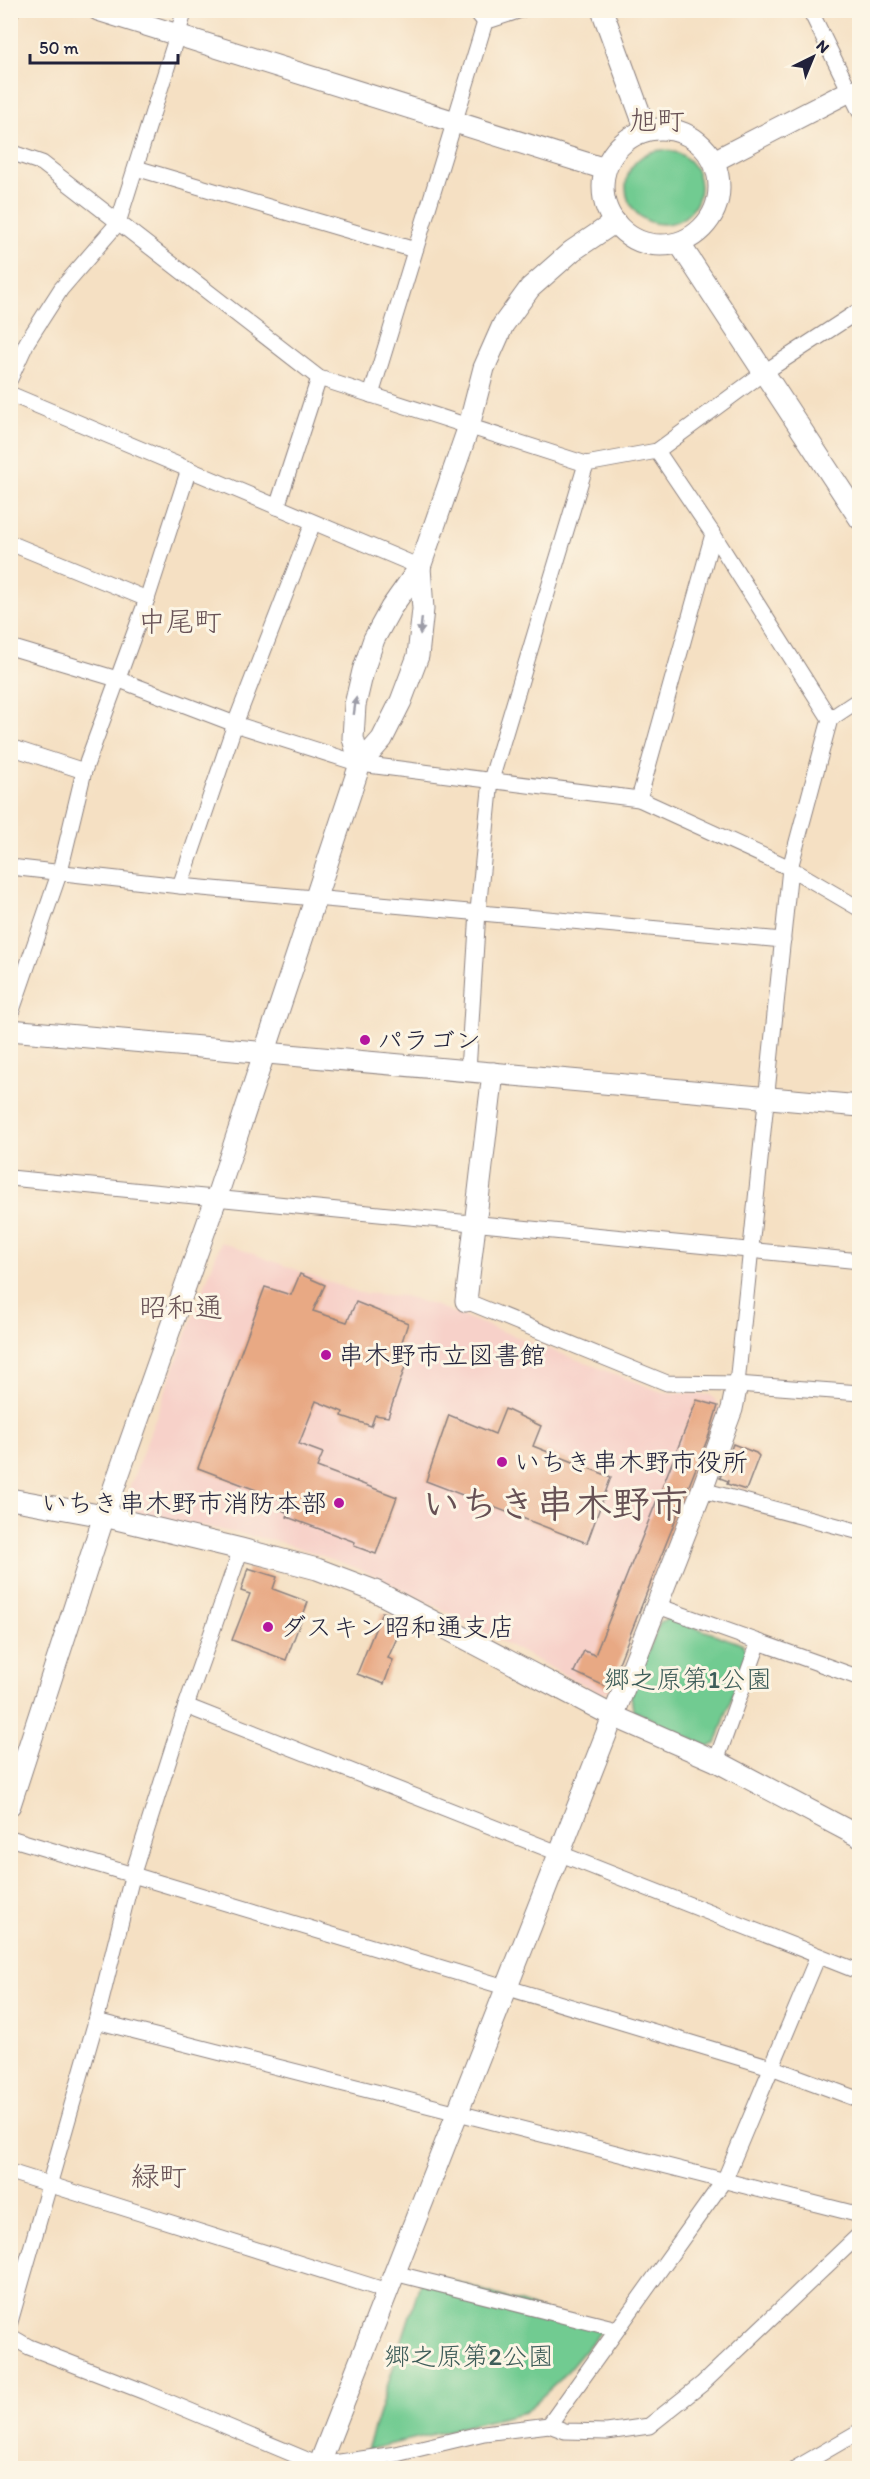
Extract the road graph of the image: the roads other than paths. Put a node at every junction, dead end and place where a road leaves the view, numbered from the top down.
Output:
1 (98, 10) edge
2 (185, 10) edge
3 (475, 10) edge
4 (521, 10) edge
5 (602, 10) edge
6 (810, 10) edge
7 (485, 22) junction
8 (178, 36) junction
9 (854, 90) edge
10 (860, 112) edge
11 (454, 124) junction
12 (646, 130) junction
13 (10, 152) edge
14 (714, 161) junction
15 (136, 168) junction
16 (605, 170) junction
17 (615, 222) junction
18 (118, 223) junction
19 (679, 243) junction
20 (415, 250) junction
21 (860, 310) edge
22 (763, 373) junction
23 (319, 378) junction
24 (10, 379) edge
25 (10, 394) edge
26 (371, 395) junction
27 (469, 426) junction
28 (657, 451) junction
29 (586, 464) junction
30 (189, 469) junction
31 (277, 507) junction
32 (860, 519) edge
33 (313, 523) junction
34 (713, 534) junction
35 (10, 543) edge
36 (420, 567) junction
37 (147, 599) junction
38 (10, 647) edge
39 (117, 679) junction
40 (860, 699) edge
41 (830, 719) junction
42 (235, 724) junction
43 (10, 747) edge
44 (360, 764) junction
45 (84, 771) junction
46 (491, 780) junction
47 (639, 799) junction
48 (10, 867) edge
49 (790, 868) junction
50 (60, 872) junction
51 (180, 886) junction
52 (315, 896) junction
53 (860, 909) edge
54 (478, 911) junction
55 (783, 940) junction
56 (10, 1016) edge
57 (10, 1030) edge
58 (265, 1052) junction
59 (468, 1071) junction
60 (493, 1074) junction
61 (768, 1097) junction
62 (860, 1106) edge
63 (10, 1178) edge
64 (216, 1199) junction
65 (474, 1222) junction
66 (750, 1252) junction
67 (860, 1261) edge
68 (466, 1301) joint
69 (737, 1384) junction
70 (860, 1394) edge
71 (702, 1490) junction
72 (10, 1499) edge
73 (104, 1516) junction
74 (860, 1532) edge
75 (241, 1549) junction
76 (655, 1605) junction
77 (759, 1642) junction
78 (860, 1678) edge
79 (186, 1706) junction
80 (612, 1715) junction
81 (716, 1761) junction
82 (10, 1805) edge
83 (860, 1837) edge
84 (10, 1838) edge
85 (558, 1853) junction
86 (133, 1874) junction
87 (818, 1956) junction
88 (860, 1972) edge
89 (506, 1988) junction
90 (96, 2021) junction
91 (771, 2067) junction
92 (860, 2100) edge
93 (457, 2112) junction
94 (10, 2172) edge
95 (725, 2179) junction
96 (48, 2184) junction
97 (860, 2215) edge
98 (860, 2234) edge
99 (391, 2282) junction
100 (10, 2322) edge
101 (617, 2329) junction
102 (10, 2336) edge
103 (549, 2425) junction
104 (860, 2431) edge
105 (318, 2467) edge
106 (796, 2469) edge

1 - 8 street
2 - 8 street
3 - 7 street
4 - 7 street
5 - 12 street
6 - 9 street
7 - 11 street
8 - 11 street
8 - 15 street
9 - 10 street
9 - 14 street
11 - 16 street
11 - 20 street
12 - 14 street
12 - 16 street
13 - 18 street
14 - 19 street
15 - 18 street
15 - 20 street
16 - 17 street
17 - 19 street
17 - 27 street
18 - 23 street
18 - 24 street
19 - 22 street
20 - 26 street
21 - 22 street
22 - 28 street
22 - 32 street
23 - 26 street
23 - 31 street
25 - 30 street
26 - 27 street
27 - 29 street
27 - 36 street
28 - 29 street
28 - 34 street
29 - 46 street
30 - 31 street
30 - 37 street
31 - 33 street
33 - 36 street
33 - 42 street
34 - 41 street
34 - 47 street
35 - 37 street
36 -> 44 street
44 -> 36 street
37 - 39 street
38 - 39 street
39 - 42 street
39 - 45 street
40 - 41 street
41 - 49 street
42 - 44 street
42 - 51 street
43 - 45 street
44 - 46 street
44 - 52 street
45 - 50 street
46 - 47 street
46 - 54 street
47 - 49 street
48 - 50 street
49 - 53 street
49 - 55 street
50 - 51 street
50 - 56 street
51 - 52 street
52 - 54 street
52 - 58 street
54 - 55 street
54 - 59 street
55 - 61 street
57 - 58 street
58 - 59 street
58 - 64 street
59 - 60 street
60 - 61 street
60 - 65 street
61 - 62 street
61 - 66 street
63 - 64 street
64 - 65 street
64 - 73 street
65 - 66 street
65 - 68 street
66 - 67 street
66 - 69 street
68 - 69 street
69 - 70 street
69 - 71 street
71 - 74 street
71 - 76 street
72 - 73 street
73 - 75 street
73 - 82 street
75 - 79 street
75 - 80 street
76 - 77 street
76 - 80 street
77 - 78 street
77 - 81 street
79 - 85 street
79 - 86 street
80 - 81 street
80 - 85 street
81 - 83 street
84 - 86 street
85 - 87 street
85 - 89 street
86 - 89 street
86 - 90 street
87 - 88 street
87 - 91 street
89 - 91 street
89 - 93 street
90 - 93 street
90 - 96 street
91 - 92 street
91 - 95 street
93 - 95 street
93 - 99 street
94 - 96 street
95 - 97 street
95 - 101 street
96 - 99 street
96 - 100 street
98 - 103 street
99 - 101 street
99 - 105 street
101 - 103 street
102 - 105 street
103 - 105 street
104 - 106 street

